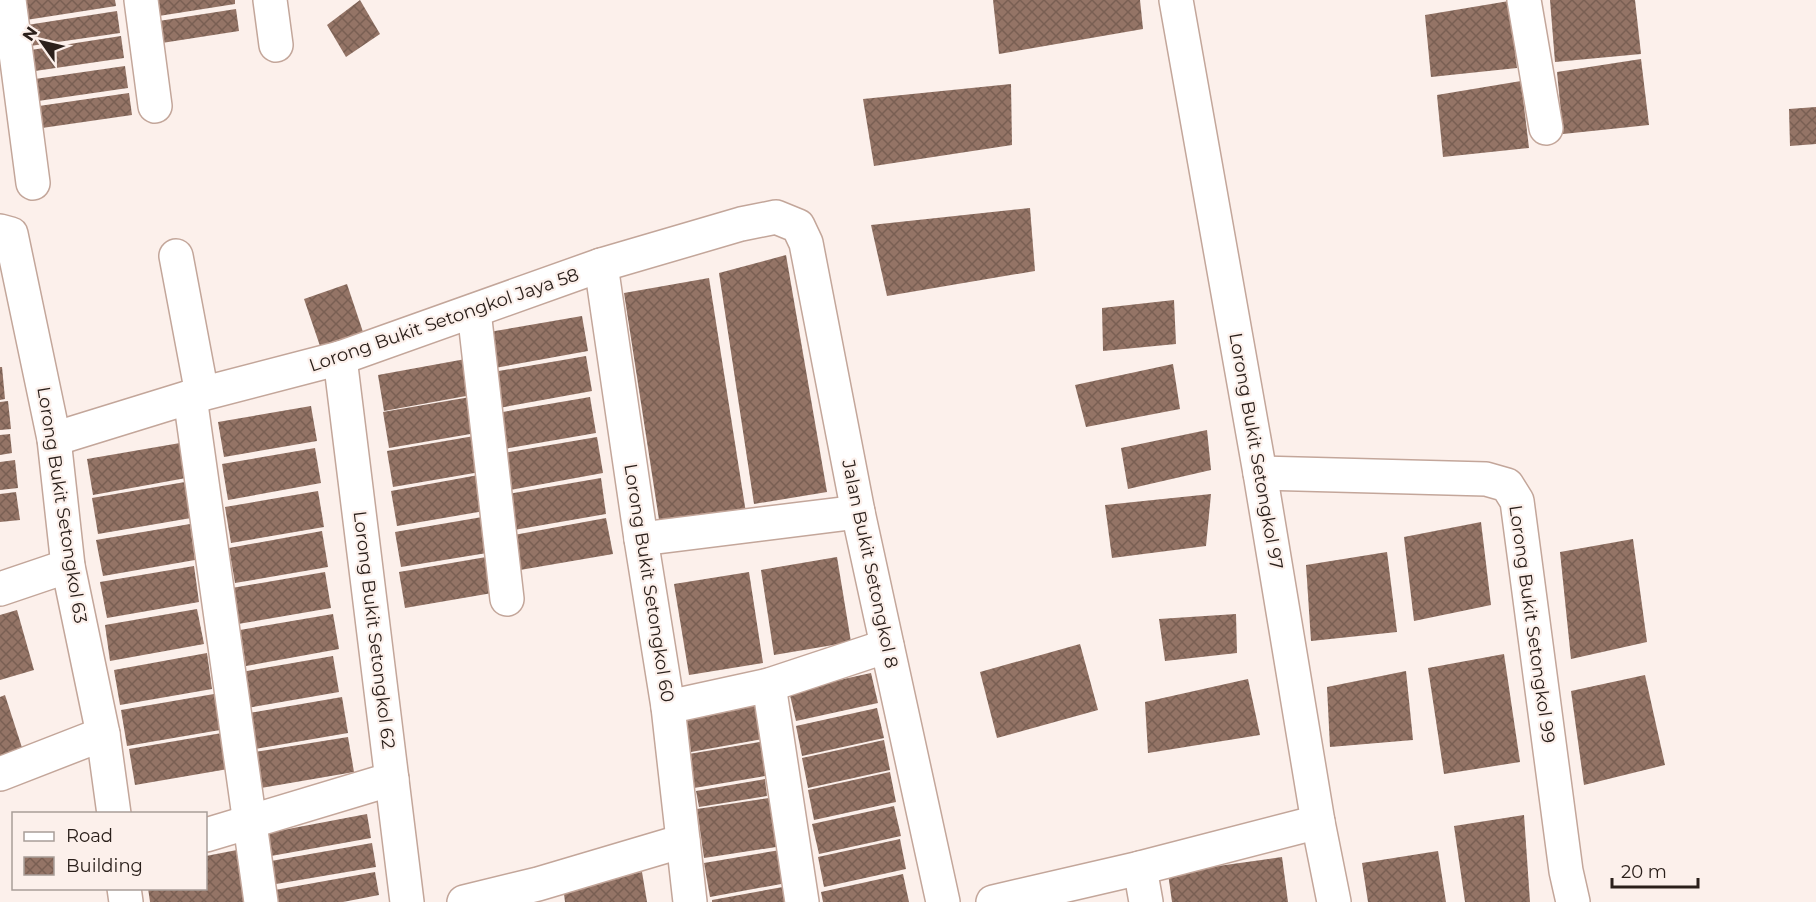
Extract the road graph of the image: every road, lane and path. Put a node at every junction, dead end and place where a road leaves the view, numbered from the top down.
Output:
1 (9, 0) edge
2 (141, 0) edge
3 (270, 0) edge
4 (1176, 0) edge
5 (1524, 0) edge
6 (276, 45) dead end
7 (155, 106) dead end
8 (1546, 128) dead end
9 (33, 183) dead end
10 (798, 226) joint
11 (6, 232) edge
12 (176, 256) dead end
13 (601, 265) junction
14 (474, 311) junction
15 (340, 358) junction
16 (196, 396) junction
17 (54, 439) junction
18 (1260, 472) junction
19 (858, 512) junction
20 (641, 539) junction
21 (68, 566) junction
22 (0, 588) edge
23 (507, 599) dead end
24 (887, 646) junction
25 (769, 685) junction
26 (668, 707) junction
27 (103, 734) junction
28 (0, 774) edge
29 (392, 779) junction
30 (114, 812) edge
31 (1318, 822) junction
32 (250, 823) junction
33 (207, 835) edge
34 (683, 841) junction
35 (1140, 868) junction
36 (539, 893) edge
37 (261, 902) edge
38 (407, 902) edge
39 (464, 902) edge
40 (690, 902) edge
41 (802, 902) edge
42 (943, 902) edge
43 (993, 902) edge
44 (1146, 902) edge
45 (1334, 902) edge
46 (1573, 902) edge

1 - 9 street
2 - 7 street
3 - 6 street
4 - 18 street, Lorong Bukit Setongkol 97
5 - 8 street
10 - 13 street, Lorong Bukit Setongkol Jaya 58
10 - 19 street, Jalan Bukit Setongkol 8
11 - 17 street, Lorong Bukit Setongkol 63
12 - 16 street
13 - 14 street, Lorong Bukit Setongkol Jaya 58
13 - 20 street, Lorong Bukit Setongkol 60
14 - 15 street, Lorong Bukit Setongkol Jaya 58
14 - 23 street
15 - 16 street, Lorong Bukit Setongkol Jaya 58
15 - 29 street, Lorong Bukit Setongkol 62
16 - 17 street, Lorong Bukit Setongkol Jaya 58
16 - 32 street
17 - 21 street, Lorong Bukit Setongkol 63
18 - 31 street, Lorong Bukit Setongkol 97
18 - 46 street, Lorong Bukit Setongkol 99
19 - 20 street
19 - 24 street, Jalan Bukit Setongkol 8
20 - 26 street, Lorong Bukit Setongkol 60
21 - 22 street
21 - 27 street, Lorong Bukit Setongkol 63
24 - 25 street
24 - 42 street, Jalan Bukit Setongkol 8
25 - 26 street
25 - 41 street
26 - 34 street, Lorong Bukit Setongkol 60
27 - 28 street
27 - 30 street, Lorong Bukit Setongkol 63
29 - 32 street
29 - 38 street, Lorong Bukit Setongkol 62
31 - 35 street
31 - 45 street, Lorong Bukit Setongkol 97
32 - 33 street
32 - 37 street
34 - 36 street
34 - 40 street, Lorong Bukit Setongkol 60
35 - 43 street
35 - 44 street
36 - 39 street

